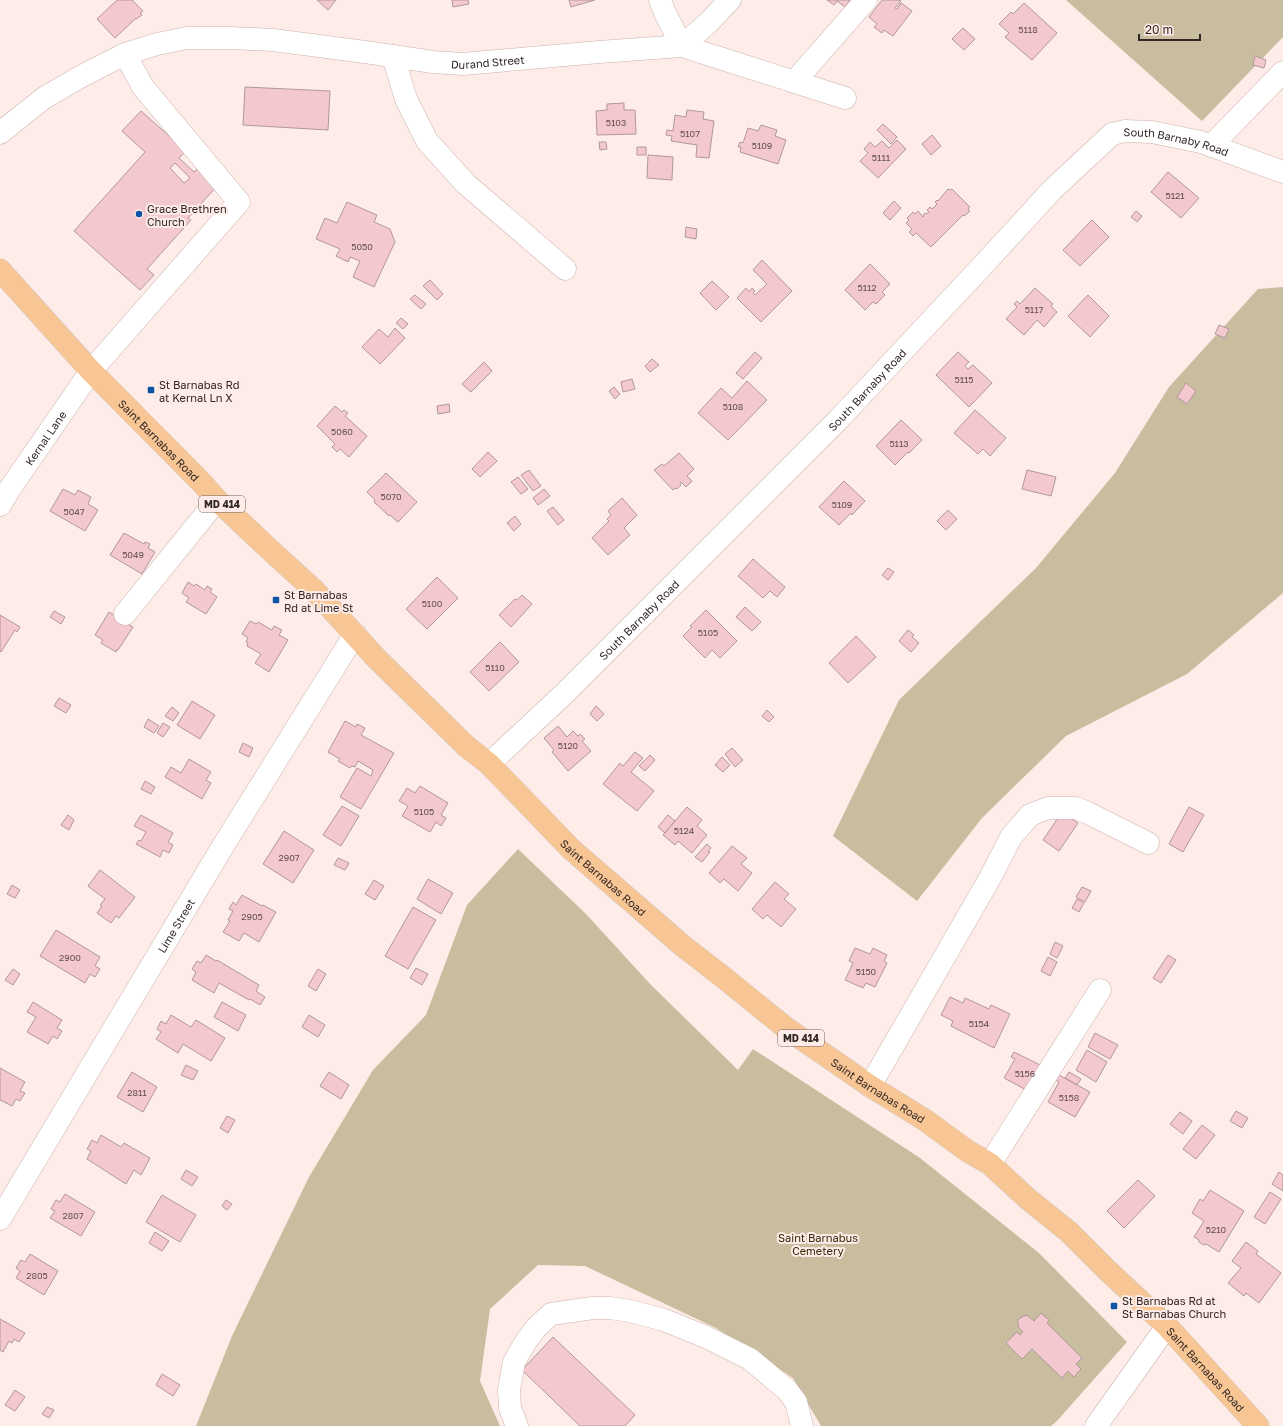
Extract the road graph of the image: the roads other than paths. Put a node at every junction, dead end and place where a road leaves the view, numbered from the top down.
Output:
1 (660, 0) edge
2 (730, 0) edge
3 (866, 0) edge
4 (682, 46) junction
5 (125, 54) junction
6 (393, 56) junction
7 (1283, 72) edge
8 (794, 82) junction
9 (845, 98) dead end
10 (0, 132) edge
11 (1211, 146) junction
12 (1283, 172) edge
13 (565, 269) dead end
14 (0, 270) edge
15 (91, 372) junction
16 (217, 500) junction
17 (0, 505) edge
18 (125, 614) dead end
19 (355, 634) junction
20 (489, 764) junction
21 (1148, 843) dead end
22 (1100, 990) dead end
23 (870, 1086) junction
24 (990, 1164) junction
25 (0, 1219) edge
26 (1167, 1326) junction
27 (517, 1426) edge
28 (802, 1426) edge
29 (1096, 1426) edge
30 (1258, 1426) edge

1 - 4 street
2 - 4 street
3 - 8 street
4 - 6 street, Durand Street
4 - 8 street, Durand Street
5 - 6 street, Durand Street
5 - 10 street, Durand Street
5 - 15 street, Kernal Lane
6 - 13 street
7 - 11 street
8 - 9 street, Durand Street
11 - 12 street, South Barnaby Road
11 - 20 street, South Barnaby Road
14 - 15 main road, Saint Barnabas Road / MD 414
15 - 16 main road, Saint Barnabas Road / MD 414
15 - 17 street, Kernal Lane
16 - 18 street
16 - 19 main road, Saint Barnabas Road / MD 414
19 - 20 main road, Saint Barnabas Road / MD 414
19 - 25 street, Lime Street
20 - 23 main road, Saint Barnabas Road / MD 414
21 - 23 street
22 - 24 street
23 - 24 main road, Saint Barnabas Road / MD 414
24 - 26 main road, Saint Barnabas Road / MD 414
26 - 29 street
26 - 30 main road, Saint Barnabas Road / MD 414
27 - 28 street

